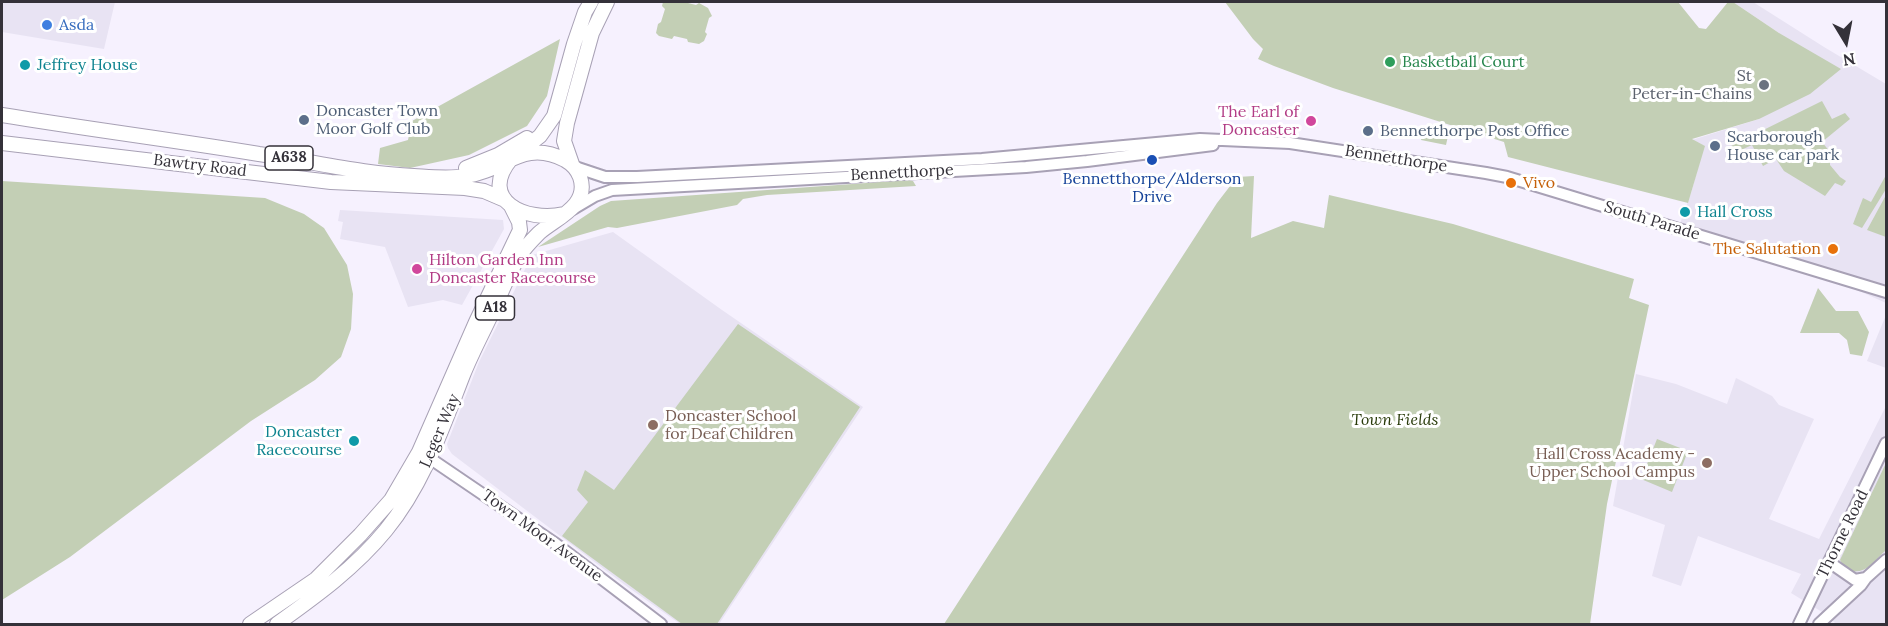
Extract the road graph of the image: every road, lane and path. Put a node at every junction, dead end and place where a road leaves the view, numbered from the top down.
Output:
1 (591, 2) edge
2 (607, 2) edge
3 (2, 115) edge
4 (549, 124) junction
5 (1234, 141) junction
6 (2, 143) edge
7 (514, 157) junction
8 (573, 166) junction
9 (1486, 172) joint
10 (414, 176) junction
11 (508, 203) junction
12 (570, 211) junction
13 (1887, 292) edge
14 (1887, 443) edge
15 (425, 455) junction
16 (1887, 560) edge
17 (1829, 562) junction
18 (1866, 578) junction
19 (250, 624) edge
20 (277, 624) edge
21 (661, 624) edge
22 (1799, 624) edge
23 (1819, 624) edge

1 - 4 highway
2 - 8 highway
3 - 10 highway, Bawtry Road / A638
4 - 7 highway
4 - 10 highway, Bawtry Road
5 - 8 street, Bennetthorpe
5 - 9 street, Bennetthorpe
5 - 12 street, Bennetthorpe
6 - 11 highway, Bawtry Road / A638
7 - 8 highway
7 - 10 highway, Bawtry Road / A638
7 - 11 highway
8 - 12 highway
9 - 13 street, South Parade
11 - 12 highway
11 - 15 highway, Leger Way / A18
12 - 15 highway, Leger Way / A18
14 - 17 street, Thorne Road
15 - 19 highway, Leger Way / A18
15 - 20 highway, Leger Way / A18
15 - 21 street, Town Moor Avenue
16 - 18 street, Thorne Road
17 - 18 street
17 - 22 street, Thorne Road
18 - 23 street, Thorne Road

